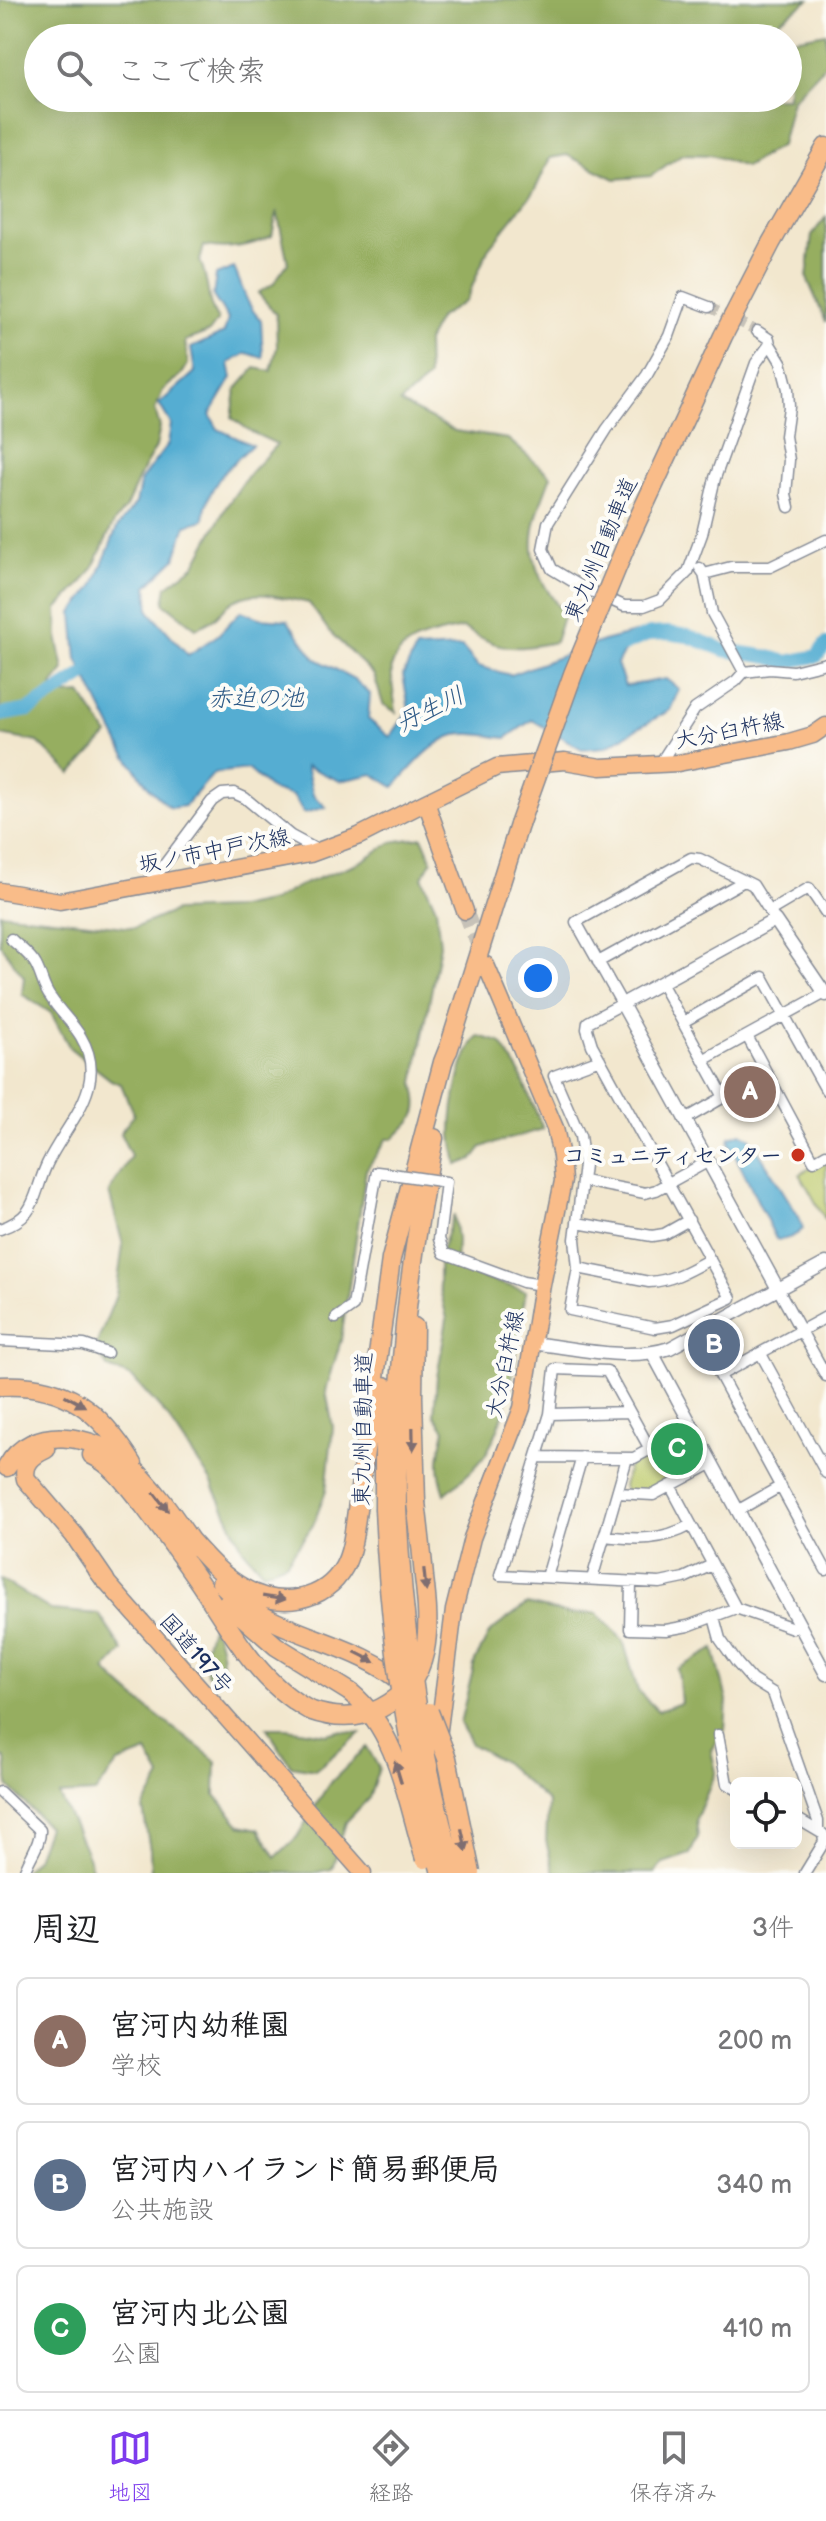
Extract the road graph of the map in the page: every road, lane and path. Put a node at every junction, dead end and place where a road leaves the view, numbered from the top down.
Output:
1 (826, 147) edge
2 (709, 307) tunnel mouth
3 (757, 331) tunnel mouth
4 (770, 344) junction
5 (789, 507) dead end
6 (826, 540) edge
7 (694, 561) junction
8 (704, 574) junction
9 (826, 663) edge
10 (743, 670) junction
11 (826, 726) edge
12 (659, 765) junction
13 (426, 802) junction
14 (319, 851) junction
15 (744, 881) junction
16 (150, 884) junction
17 (0, 891) edge
18 (465, 911) tunnel mouth
19 (826, 913) edge
20 (773, 916) junction
21 (11, 939) dead end
22 (598, 962) junction
23 (486, 965) tunnel mouth
24 (661, 983) junction
25 (467, 990) junction
26 (826, 994) edge
27 (622, 1004) junction
28 (784, 1016) junction
29 (683, 1022) junction
30 (747, 1036) junction
31 (451, 1042) junction
32 (600, 1059) junction
33 (703, 1060) junction
34 (826, 1090) edge
35 (684, 1120) junction
36 (826, 1154) edge
37 (707, 1162) junction
38 (429, 1165) junction
39 (583, 1181) junction
40 (668, 1183) junction
41 (689, 1220) junction
42 (577, 1223) junction
43 (0, 1229) edge
44 (710, 1259) junction
45 (826, 1263) edge
46 (578, 1268) junction
47 (542, 1285) junction
48 (778, 1289) junction
49 (826, 1317) edge
50 (336, 1318) dead end
51 (801, 1331) junction
52 (697, 1333) junction
53 (0, 1341) edge
54 (532, 1343) junction
55 (107, 1353) dead end
56 (653, 1354) junction
57 (761, 1354) junction
58 (720, 1375) junction
59 (826, 1376) edge
60 (0, 1386) edge
61 (629, 1412) junction
62 (550, 1414) junction
63 (691, 1427) junction
64 (46, 1449) junction
65 (650, 1449) junction
66 (537, 1457) junction
67 (582, 1457) junction
68 (627, 1458) junction
69 (3, 1464) edge
70 (711, 1464) junction
71 (826, 1473) edge
72 (141, 1477) junction
73 (781, 1486) junction
74 (671, 1487) junction
75 (617, 1493) junction
76 (390, 1508) junction
77 (737, 1511) junction
78 (691, 1525) junction
79 (604, 1536) junction
80 (182, 1544) junction
81 (712, 1565) junction
82 (826, 1570) edge
83 (547, 1577) junction
84 (592, 1579) junction
85 (105, 1580) junction
86 (631, 1583) junction
87 (736, 1608) junction
88 (714, 1617) junction
89 (800, 1627) junction
90 (822, 1656) edge
91 (826, 1674) edge
92 (718, 1735) dead end
93 (730, 1786) edge
94 (0, 1792) edge
95 (802, 1821) edge
96 (818, 1829) junction
97 (24, 1873) edge
98 (363, 1873) edge
99 (418, 1873) edge
100 (430, 1873) edge
101 (441, 1873) edge
102 (455, 1873) edge
103 (471, 1873) edge
104 (805, 1873) edge

1 - 25 highway, 東九州自動車道, bridge
2 - 7 street
3 - 4 street
4 - 5 street
4 - 7 street
6 - 8 street
7 - 8 street
8 - 10 street
9 - 10 street
10 - 12 street
11 - 12 main road, 大分臼杵線
12 - 13 main road, 大分臼杵線
13 - 14 main road, 坂ノ市中戸次線
13 - 18 main road
14 - 16 main road, 坂ノ市中戸次線
14 - 16 street
15 - 20 street
15 - 22 street
15 - 22 street
16 - 17 main road, 坂ノ市中戸次線
19 - 20 street
20 - 24 street
20 - 26 street
21 - 43 street
22 - 27 street
23 - 47 main road, 大分臼杵線
24 - 27 street
24 - 29 street
25 - 31 highway, 東九州自動車道
25 - 38 highway, 東九州自動車道
26 - 28 street
27 - 32 street
27 - 35 street
28 - 29 street
28 - 30 street
28 - 34 street
29 - 33 street
30 - 33 street
30 - 36 street
31 - 76 highway, 東九州自動車道
80 -> 31 highway
32 - 39 street
32 - 40 street
33 - 35 street
35 - 37 street
37 - 40 street
37 - 48 street
38 - 76 highway, 東九州自動車道
38 -> 80 highway, bridge
39 - 40 street
39 - 42 street
40 - 41 street
41 - 42 street
41 - 44 street
42 - 46 street
44 - 46 street
44 - 46 street
45 - 48 street
47 - 50 street, bridge
47 - 54 main road, 大分臼杵線
48 - 51 street
48 - 52 street
49 - 51 street
51 - 57 street
51 - 59 street
52 - 56 street
52 - 58 street
53 - 55 street
54 - 56 street
54 - 99 main road, 大分臼杵線
56 - 63 street
57 - 58 street
57 - 71 street
58 - 73 street
60 -> 72 highway
61 - 62 street
61 - 62 street
61 - 65 street
62 - 66 street
63 - 65 street
63 - 70 street
64 - 69 highway
64 - 80 highway
64 - 85 highway
65 - 68 street
66 - 67 street
66 - 83 street
67 - 68 street
67 - 83 street
68 - 75 street
69 - 72 highway
69 - 85 main road, 国道197号
70 - 74 street
70 - 77 street
72 -> 80 highway
73 - 77 street
73 - 82 street
74 - 75 street
74 - 78 street
75 - 79 street
76 - 101 highway, 東九州自動車道, bridge
76 - 102 highway, 東九州自動車道, bridge
77 - 89 street
78 - 79 street
78 - 81 street
79 - 84 street
100 -> 80 highway, bridge
80 -> 103 highway, bridge
81 - 86 street
81 - 87 street
83 - 84 street
84 - 86 street
85 - 98 main road, 国道197号
86 - 88 street
87 - 88 street
87 - 89 street
88 - 96 street
89 - 90 street
90 - 91 street
92 - 93 street
94 - 97 street
95 - 96 street
96 - 104 street

